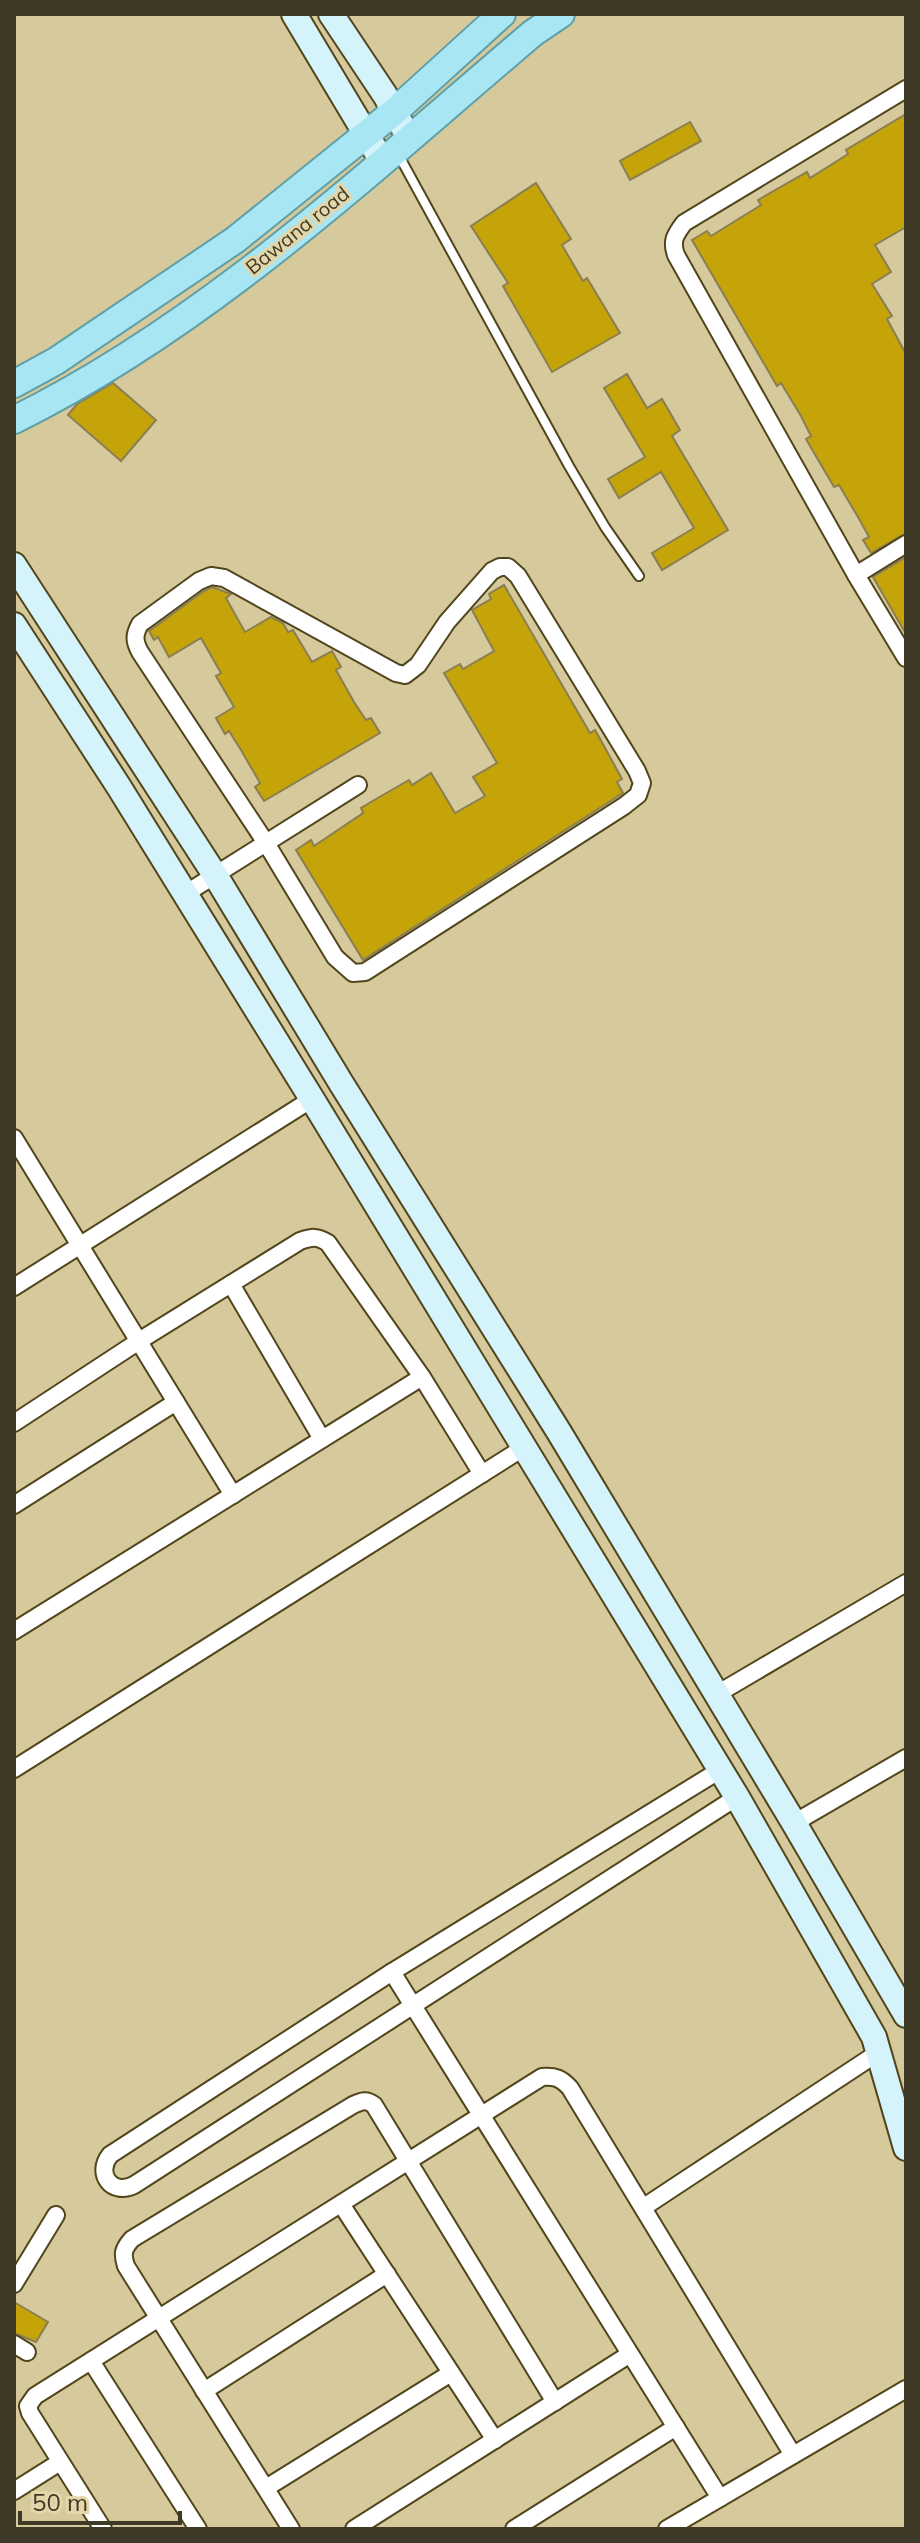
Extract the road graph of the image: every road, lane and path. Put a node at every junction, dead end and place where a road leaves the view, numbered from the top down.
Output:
1 (294, 14) edge
2 (331, 14) edge
3 (502, 14) edge
4 (561, 14) edge
5 (906, 89) edge
6 (394, 112) junction
7 (366, 134) junction
8 (396, 149) junction
9 (14, 384) edge
10 (14, 420) edge
11 (906, 544) edge
12 (14, 565) edge
13 (856, 575) junction
14 (639, 576) dead end
15 (14, 625) edge
16 (906, 658) edge
17 (358, 785) dead end
18 (266, 843) junction
19 (215, 875) junction
20 (185, 894) junction
21 (312, 1099) junction
22 (14, 1138) edge
23 (80, 1246) junction
24 (231, 1284) junction
25 (14, 1287) edge
26 (139, 1341) junction
27 (422, 1377) junction
28 (176, 1402) junction
29 (14, 1423) edge
30 (322, 1439) junction
31 (523, 1448) junction
32 (482, 1474) junction
33 (233, 1495) junction
34 (14, 1505) edge
35 (906, 1583) edge
36 (14, 1631) edge
37 (717, 1694) junction
38 (906, 1758) edge
39 (14, 1769) edge
40 (720, 1770) junction
41 (737, 1797) junction
42 (794, 1823) junction
43 (392, 1972) junction
44 (412, 2005) junction
45 (906, 2015) edge
46 (879, 2052) junction
47 (481, 2115) junction
48 (906, 2148) edge
49 (409, 2161) junction
50 (341, 2204) junction
51 (644, 2207) junction
52 (56, 2215) dead end
53 (387, 2274) junction
54 (14, 2284) edge
55 (159, 2318) junction
56 (630, 2354) junction
57 (91, 2361) junction
58 (451, 2373) junction
59 (906, 2389) edge
60 (204, 2391) junction
61 (555, 2402) junction
62 (676, 2427) junction
63 (495, 2440) junction
64 (793, 2455) junction
65 (60, 2462) junction
66 (266, 2488) junction
67 (14, 2491) edge
68 (720, 2498) junction
69 (103, 2529) edge
70 (198, 2529) edge
71 (291, 2529) edge
72 (354, 2529) edge
73 (514, 2529) edge
74 (667, 2529) edge

1 - 7 street
2 - 6 street
3 - 6 main road, Bawana road
4 - 8 main road, Bawana road
5 - 13 street
6 - 7 main road, Bawana road
6 - 8 street
7 - 8 street
7 - 9 main road, Bawana road
8 - 10 main road, Bawana road
8 - 14 lane
11 - 13 street
12 - 19 street
13 - 16 street
15 - 20 street
17 - 18 street
18 - 18 street
18 - 19 street
19 - 20 street
19 - 37 street
20 - 21 street
21 - 23 street
21 - 31 street
22 - 23 street
23 - 25 street
23 - 26 street
24 - 26 street
24 - 27 street
24 - 30 street
26 - 28 street
26 - 29 street
27 - 30 street
27 - 32 street
28 - 33 street
28 - 34 street
30 - 33 street
31 - 32 street
31 - 40 street
32 - 39 street
33 - 36 street
35 - 37 street
37 - 42 street
38 - 42 street
40 - 41 street
40 - 43 street
41 - 44 street
41 - 46 street
42 - 45 street
43 - 44 street
43 - 44 street
44 - 47 street
46 - 48 street
46 - 51 street
47 - 49 street
47 - 51 street
47 - 56 street
49 - 50 street
49 - 55 street
49 - 61 street
50 - 53 street
50 - 55 street
51 - 64 street
52 - 54 street
53 - 58 street
53 - 60 street
55 - 57 street
55 - 60 street
56 - 61 street
56 - 62 street
57 - 65 street
57 - 70 street
58 - 63 street
58 - 66 street
59 - 64 street
60 - 66 street
61 - 63 street
62 - 68 street
62 - 73 street
63 - 72 street
64 - 68 street
65 - 67 street
65 - 69 street
66 - 71 street
68 - 74 street

